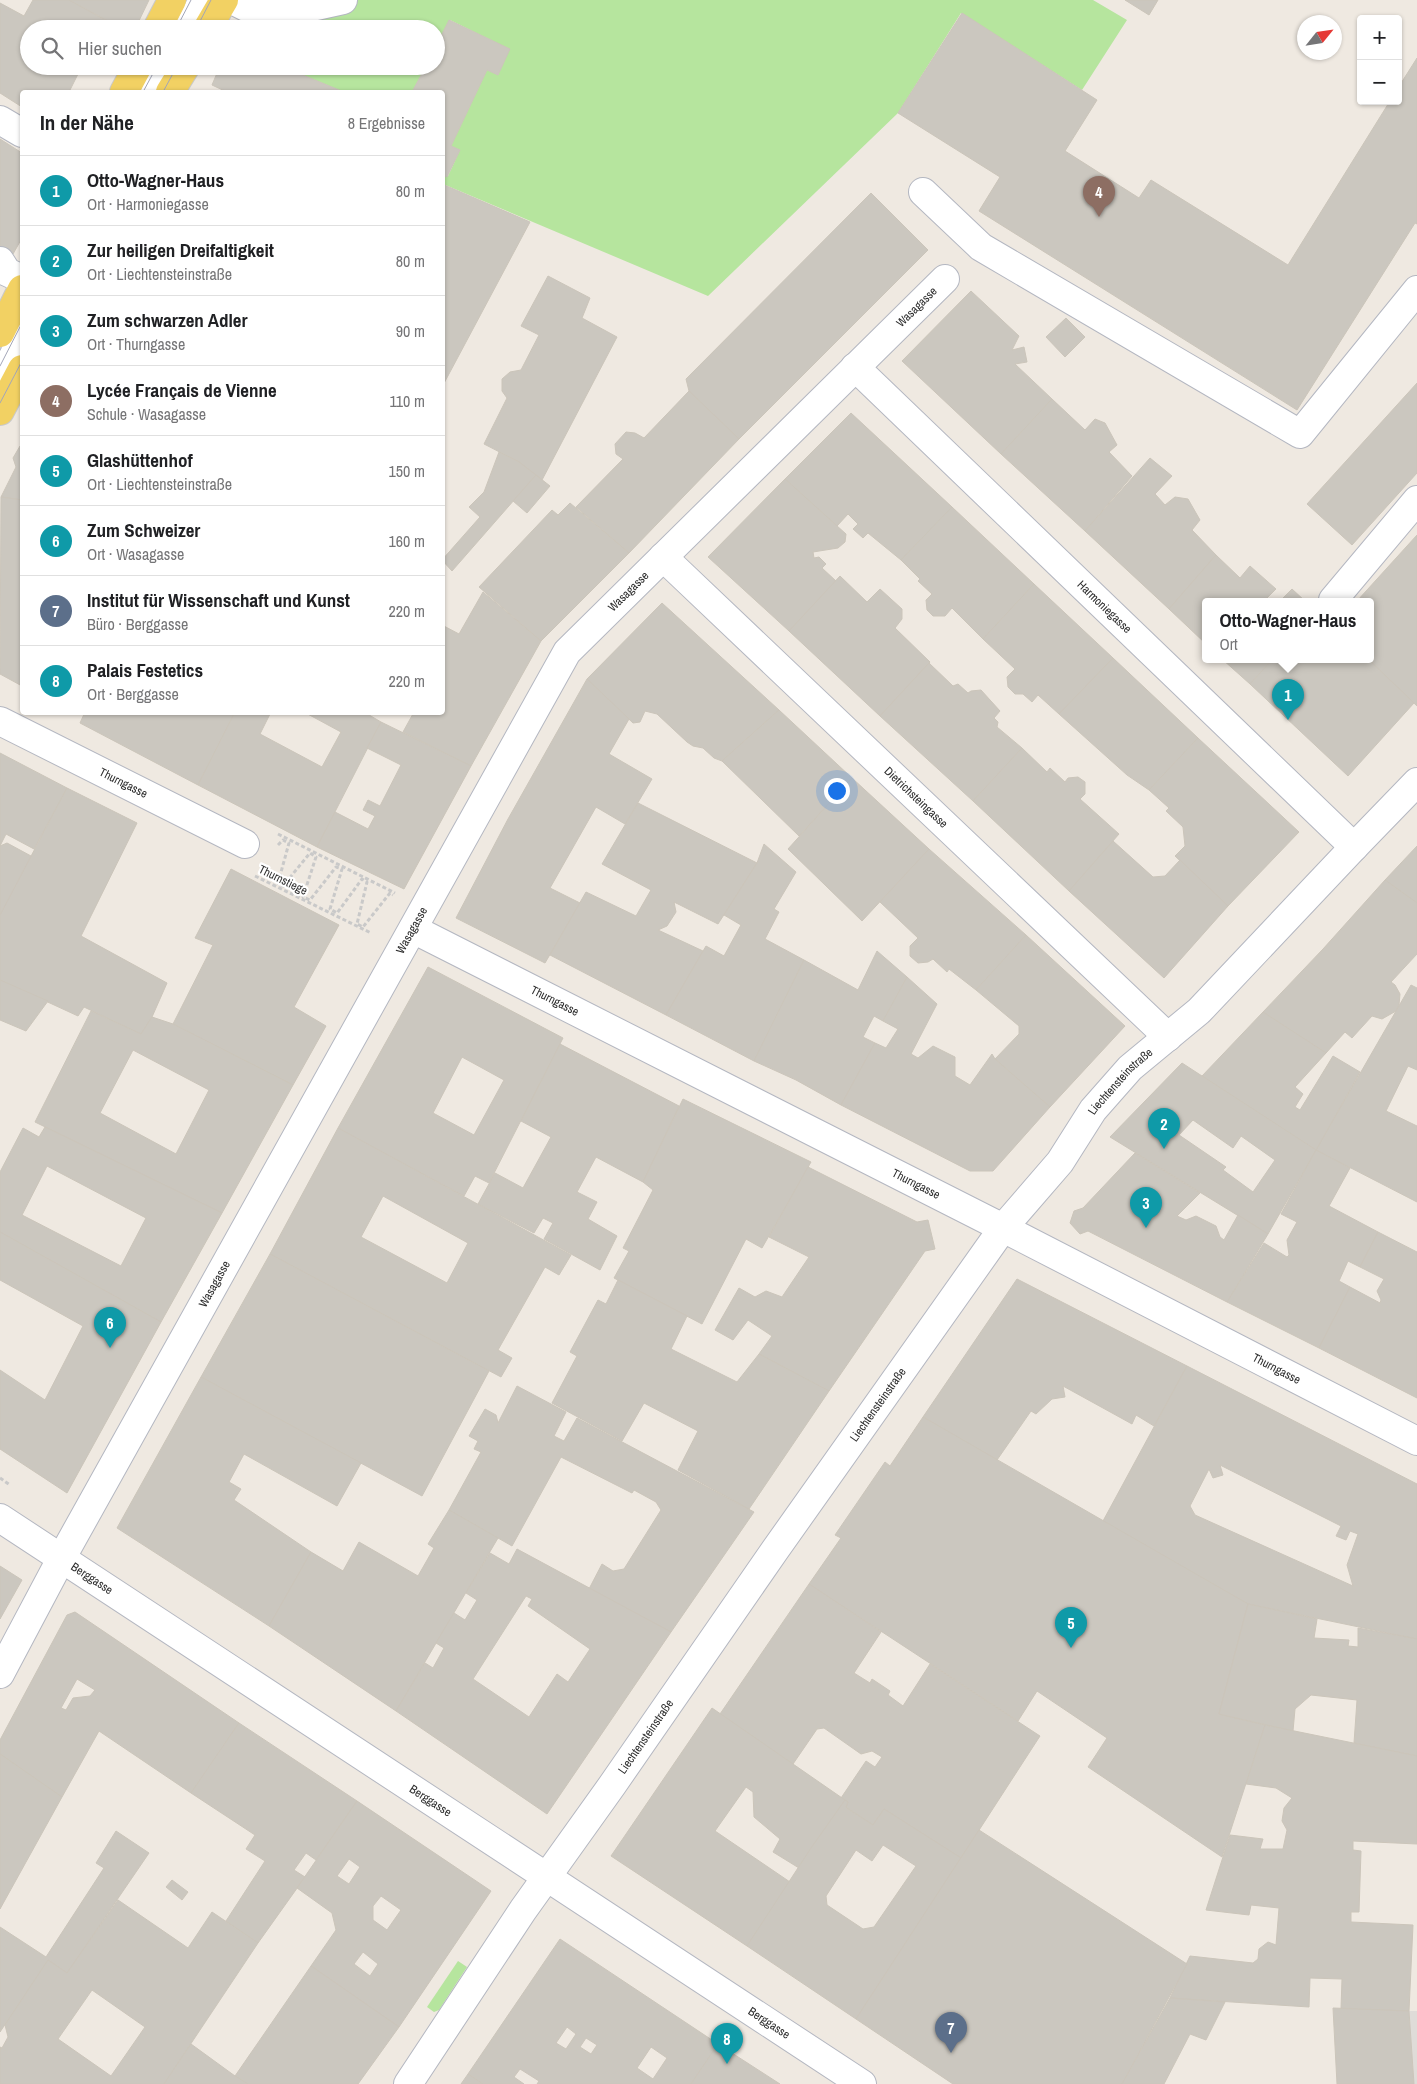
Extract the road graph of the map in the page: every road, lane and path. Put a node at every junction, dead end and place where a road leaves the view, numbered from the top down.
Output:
1 (172, 0) edge
2 (203, 0) edge
3 (224, 0) edge
4 (232, 0) edge
5 (343, 0) edge
6 (162, 20) edge
7 (193, 20) edge
8 (212, 20) edge
9 (133, 75) edge
10 (164, 75) edge
11 (180, 75) edge
12 (125, 90) edge
13 (155, 90) edge
14 (171, 90) edge
15 (0, 120) edge
16 (20, 132) edge
17 (923, 192) dead end
18 (0, 260) edge
19 (20, 278) edge
20 (945, 278) dead end
21 (1417, 290) edge
22 (20, 293) edge
23 (0, 332) edge
24 (20, 343) edge
25 (855, 367) junction
26 (20, 373) edge
27 (0, 382) edge
28 (0, 411) edge
29 (1417, 500) edge
30 (663, 557) junction
31 (1335, 598) edge
32 (0, 721) edge
33 (1417, 782) edge
34 (271, 830) dead end
35 (245, 844) dead end
36 (276, 846) dead end
37 (1354, 847) junction
38 (250, 874) dead end
39 (402, 897) dead end
40 (392, 904) dead end
41 (413, 929) junction
42 (378, 937) dead end
43 (1168, 1037) junction
44 (1003, 1228) junction
45 (1417, 1441) edge
46 (0, 1518) edge
47 (61, 1559) junction
48 (0, 1674) edge
49 (546, 1878) junction
50 (408, 2084) edge
51 (862, 2084) edge

1 - 6 main road
2 - 7 street
3 - 8 main road
4 - 5 street
9 - 12 main road
10 - 13 street
11 - 14 main road
15 - 16 street
17 - 21 street
18 - 19 street
20 - 25 street, Wasagasse
22 - 23 main road
24 - 27 street
25 - 30 street, Wasagasse
25 - 37 street, Harmoniegasse
26 - 28 main road
29 - 31 street
30 - 41 street, Wasagasse
30 - 43 street, Dietrichsteingasse
32 - 35 street, Thurngasse
33 - 37 street, Liechtensteinstraße
34 - 39 path
36 - 40 path, Thurnstiege
37 - 43 street, Liechtensteinstraße
38 - 42 path, Thurnstiege
41 - 44 street, Thurngasse
41 - 47 street, Wasagasse
43 - 44 street, Liechtensteinstraße
44 - 45 street, Thurngasse
44 - 49 street, Liechtensteinstraße
46 - 47 street, Berggasse
47 - 48 street, Wasagasse
47 - 49 street, Berggasse
49 - 50 street, Liechtensteinstraße
49 - 51 street, Berggasse

